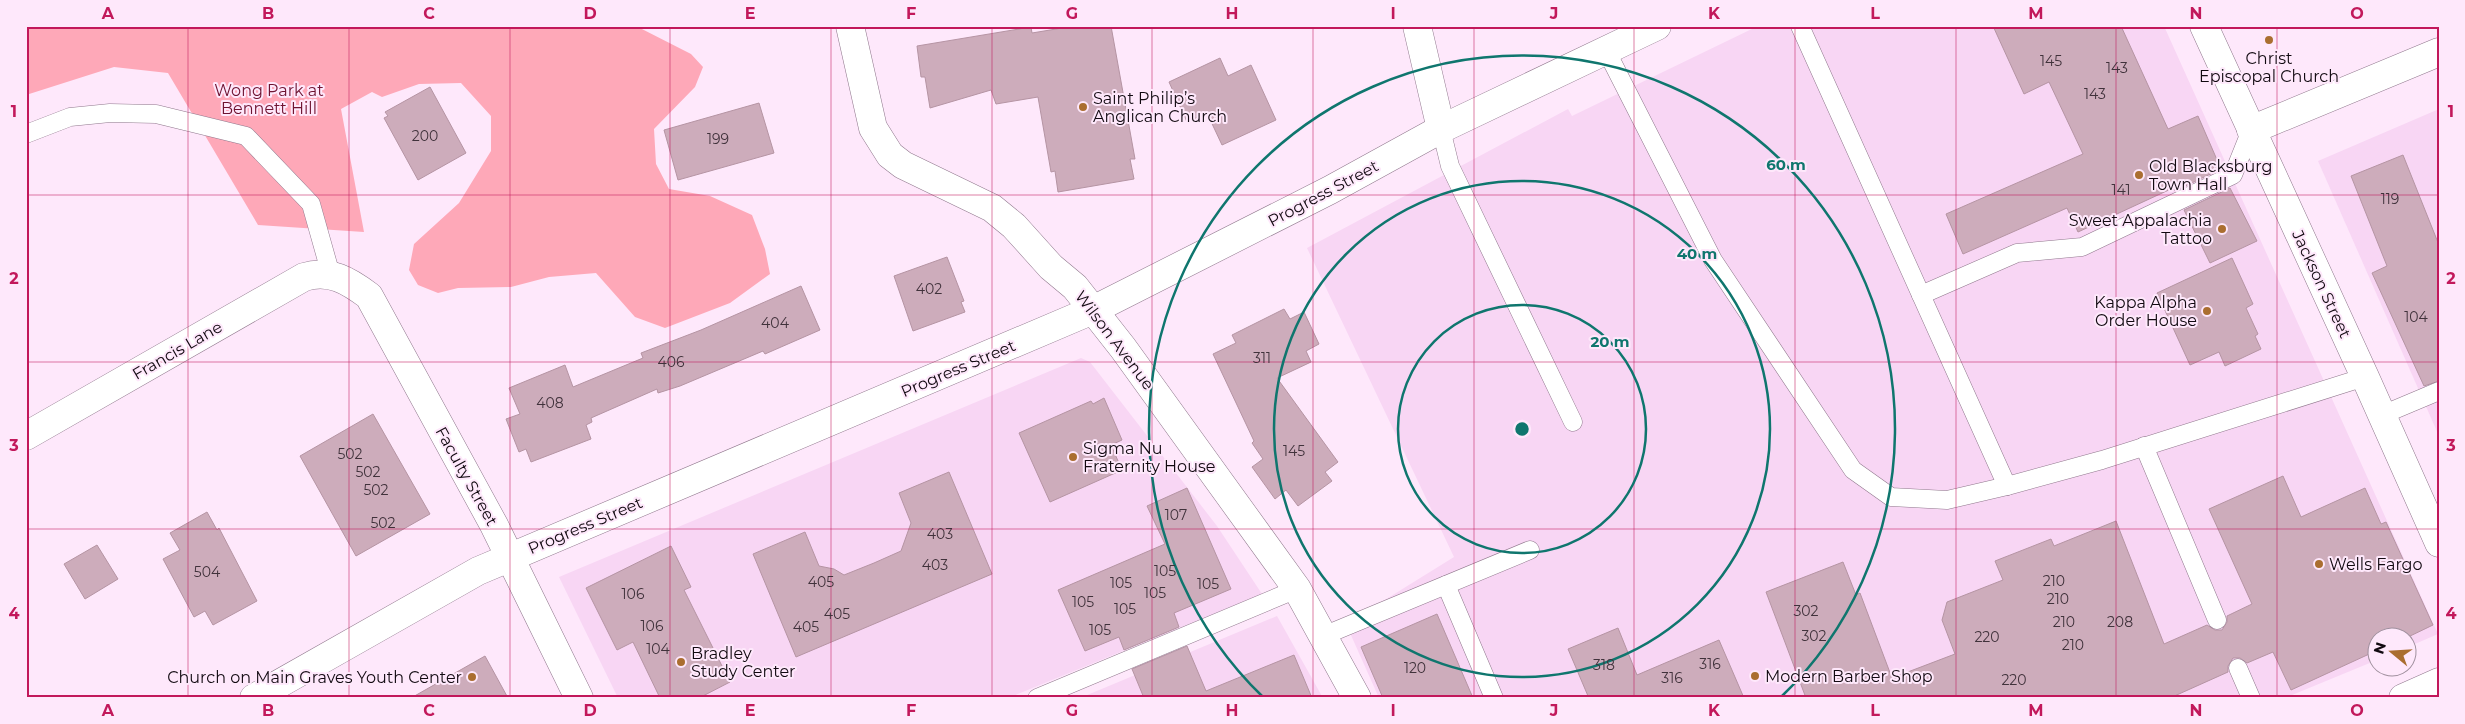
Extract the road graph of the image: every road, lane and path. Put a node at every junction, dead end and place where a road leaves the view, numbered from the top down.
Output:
1 (850, 26) edge
2 (1416, 26) edge
3 (1656, 26) edge
4 (1800, 26) edge
5 (2204, 26) edge
6 (1606, 50) junction
7 (2439, 52) edge
8 (1441, 129) junction
9 (2251, 130) junction
10 (26, 134) edge
11 (332, 275) junction
12 (1921, 295) junction
13 (1093, 310) junction
14 (2365, 377) junction
15 (2439, 391) edge
16 (2382, 414) junction
17 (1573, 422) dead end
18 (26, 436) edge
19 (2144, 446) junction
20 (2007, 486) junction
21 (2439, 543) edge
22 (1530, 550) dead end
23 (510, 557) junction
24 (1446, 585) junction
25 (1297, 589) junction
26 (2217, 620) dead end
27 (1323, 636) junction
28 (2238, 668) dead end
29 (2439, 682) edge
30 (254, 698) edge
31 (579, 698) edge
32 (1037, 698) edge
33 (1356, 698) edge
34 (1494, 698) edge
35 (2251, 698) edge
36 (2403, 698) edge

1 - 13 street, Wilson Avenue
2 - 8 street
3 - 6 street, Progress Street
4 - 12 lane
5 - 9 street, Jackson Street
6 - 8 street, Progress Street
6 - 20 lane
7 - 9 street
8 - 13 street, Progress Street
8 - 17 lane
9 - 12 lane
9 - 14 street, Jackson Street
10 - 11 lane
11 - 18 street, Francis Lane
11 - 23 street, Faculty Street
12 - 20 lane
13 - 23 street, Progress Street
13 - 25 street, Wilson Avenue
14 - 16 street, Jackson Street
14 - 19 lane
15 - 16 lane
16 - 21 street, Jackson Street
19 - 20 lane
19 - 26 lane
22 - 24 lane
23 - 30 street, Progress Street
23 - 31 street, Faculty Street
24 - 27 lane
24 - 34 lane
25 - 27 street, Wilson Avenue
25 - 32 lane
27 - 33 street, Wilson Avenue
28 - 35 lane
29 - 36 street

